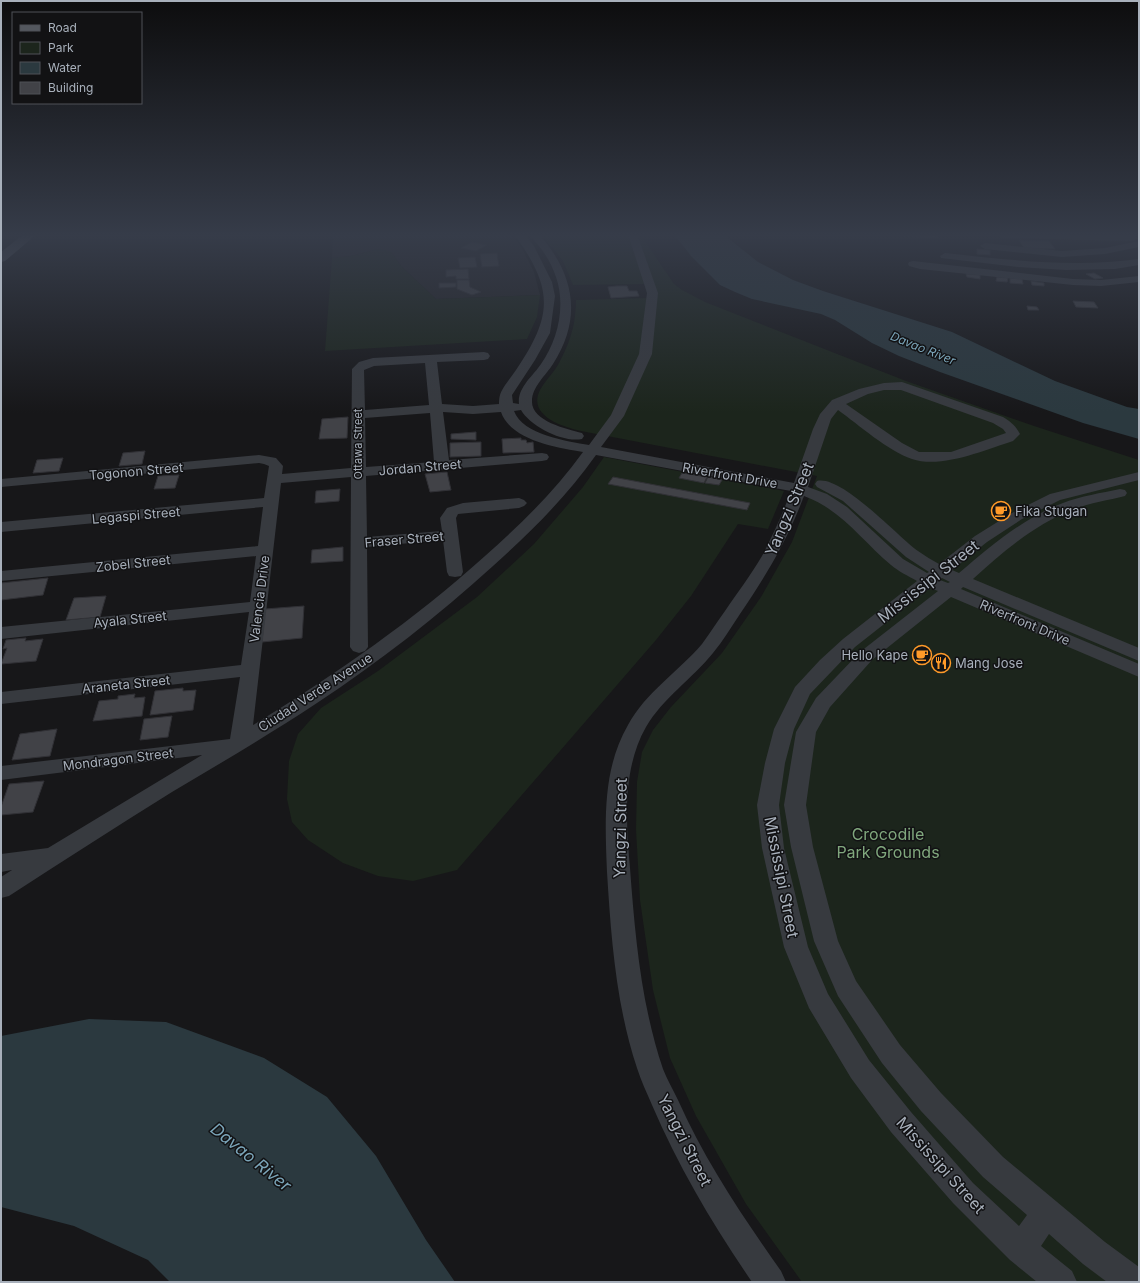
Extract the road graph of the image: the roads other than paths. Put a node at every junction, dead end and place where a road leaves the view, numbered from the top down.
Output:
1 (550, 294) edge
2 (566, 294) edge
3 (653, 294) edge
4 (484, 356) dead end
5 (430, 359) junction
6 (526, 403) junction
7 (837, 403) junction
8 (505, 405) junction
9 (442, 409) junction
10 (358, 414) junction
11 (596, 445) junction
12 (542, 458) dead end
13 (271, 461) joint
14 (442, 465) junction
15 (358, 472) junction
16 (1139, 476) edge
17 (274, 479) junction
18 (1, 483) edge
19 (802, 484) junction
20 (1139, 489) edge
21 (271, 502) junction
22 (519, 503) dead end
23 (1, 527) edge
24 (450, 535) junction
25 (358, 543) junction
26 (265, 550) junction
27 (455, 572) dead end
28 (1, 576) edge
29 (945, 581) junction
30 (258, 606) junction
31 (1, 633) edge
32 (359, 647) dead end
33 (1139, 655) edge
34 (250, 670) junction
35 (1139, 671) edge
36 (1, 698) edge
37 (238, 742) junction
38 (1, 773) edge
39 (54, 856) junction
40 (1, 863) edge
41 (1, 889) edge
42 (1046, 1213) junction
43 (1021, 1248) junction
44 (770, 1282) edge
45 (1061, 1282) edge
46 (1133, 1282) edge

1 - 8 street
2 - 6 street
3 - 11 street, Ciudad Verde Avenue
4 - 5 street, Ottawa Street
5 - 9 street
5 - 10 street, Ottawa Street
6 - 8 street
6 - 11 street, Riverfront Drive
7 - 7 street
7 - 19 street, Yangzi Street
8 - 9 street
8 - 11 street, Riverfront Drive
9 - 10 street
9 - 14 street
10 - 15 street, Ottawa Street
11 - 19 street, Riverfront Drive
11 - 37 street, Ciudad Verde Avenue
12 - 14 street, Jordan Street
13 - 17 street, Valencia Drive
13 - 18 street, Togonon Street
14 - 15 street, Jordan Street
15 - 17 street, Jordan Street
15 - 25 street, Ottawa Street
16 - 29 street, Mississipi Street
17 - 21 street, Valencia Drive
19 - 29 street, Riverfront Drive
19 - 44 street, Yangzi Street
20 - 29 street, Mississipi Street
21 - 23 street, Legaspi Street
21 - 26 street, Valencia Drive
22 - 24 street, Fraser Street
24 - 25 street, Fraser Street
24 - 27 street, Fraser Street
25 - 32 street, Ottawa Street
26 - 28 street, Zobel Street
26 - 30 street, Valencia Drive
29 - 33 street, Riverfront Drive
29 - 35 street, Riverfront Drive
29 - 42 street, Mississipi Street
29 - 43 street, Mississipi Street
30 - 31 street, Ayala Street
30 - 34 street, Valencia Drive
34 - 36 street, Araneta Street
34 - 37 street, Valencia Drive
37 - 38 street, Mondragon Street
37 - 39 street, Ciudad Verde Avenue
39 - 40 street
39 - 41 street, Ciudad Verde Avenue
42 - 43 street
42 - 46 street, Mississipi Street
43 - 45 street, Mississipi Street

